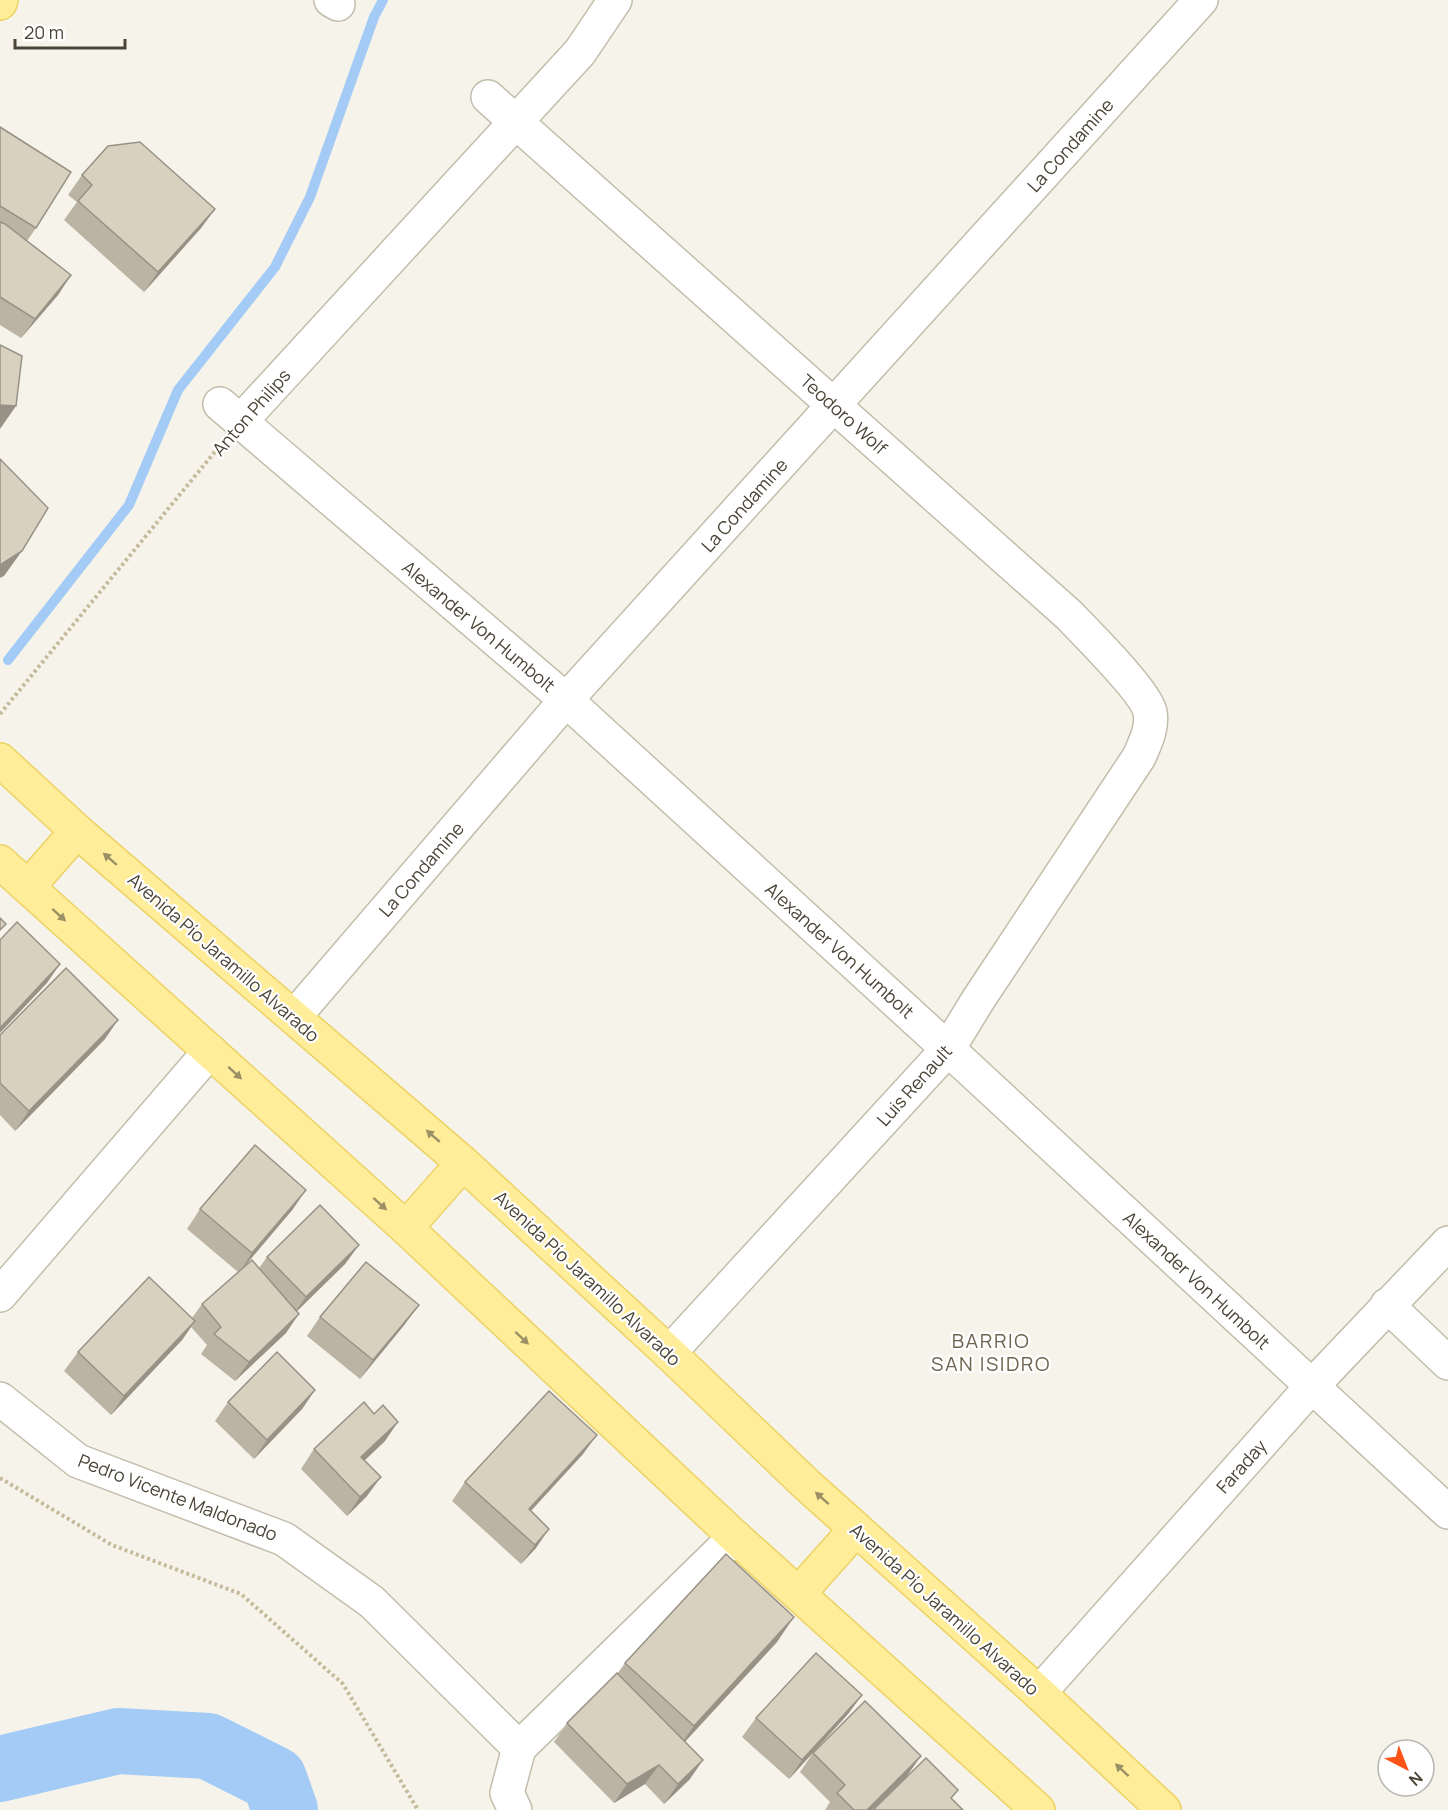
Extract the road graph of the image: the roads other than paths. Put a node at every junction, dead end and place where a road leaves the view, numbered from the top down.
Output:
1 (615, 0) edge
2 (1201, 0) edge
3 (488, 96) dead end
4 (515, 122) junction
5 (834, 405) junction
6 (230, 413) joint
7 (566, 700) junction
8 (1139, 757) joint
9 (0, 760) edge
10 (77, 831) junction
11 (0, 862) edge
12 (28, 887) junction
13 (294, 1017) junction
14 (948, 1049) junction
15 (210, 1051) junction
16 (463, 1162) junction
17 (406, 1228) junction
18 (1448, 1243) edge
19 (0, 1295) edge
20 (1387, 1305) junction
21 (669, 1353) junction
22 (1448, 1363) edge
23 (1312, 1386) junction
24 (0, 1399) edge
25 (1448, 1512) edge
26 (856, 1529) junction
27 (735, 1537) junction
28 (799, 1593) junction
29 (1039, 1693) junction
30 (519, 1748) junction
31 (515, 1810) edge
32 (1038, 1810) edge
33 (1164, 1810) edge

1 - 4 street, Anton Philips
2 - 5 street, La Condamine
3 - 4 street, Teodoro Wolf
4 - 5 street, Teodoro Wolf
4 - 6 street, Anton Philips
5 - 7 street, La Condamine
5 - 8 street, Teodoro Wolf
6 - 7 street, Alexander Von Humbolt
7 - 13 street, La Condamine
7 - 14 street, Alexander Von Humbolt
8 - 14 street, Luis Renault
9 - 10 main road, Avenida Pío Jaramillo Alvarado
10 - 12 main road
13 -> 10 main road, Avenida Pío Jaramillo Alvarado
11 - 12 main road
12 -> 15 main road
16 -> 13 main road, Avenida Pío Jaramillo Alvarado
14 - 21 street, Luis Renault
14 - 23 street, Alexander Von Humbolt
15 -> 17 main road
15 - 19 street
16 - 17 main road
16 - 21 main road, Avenida Pío Jaramillo Alvarado
17 -> 27 main road
18 - 20 street, Faraday
20 - 22 street
20 - 23 street, Faraday
26 -> 21 main road, Avenida Pío Jaramillo Alvarado
23 - 25 street, Alexander Von Humbolt
23 - 29 street, Faraday
24 - 30 street, Pedro Vicente Maldonado
26 - 28 main road
26 - 29 main road, Avenida Pío Jaramillo Alvarado
27 - 28 main road
27 - 30 street
28 - 32 main road
33 -> 29 main road, Avenida Pío Jaramillo Alvarado
30 - 31 street

